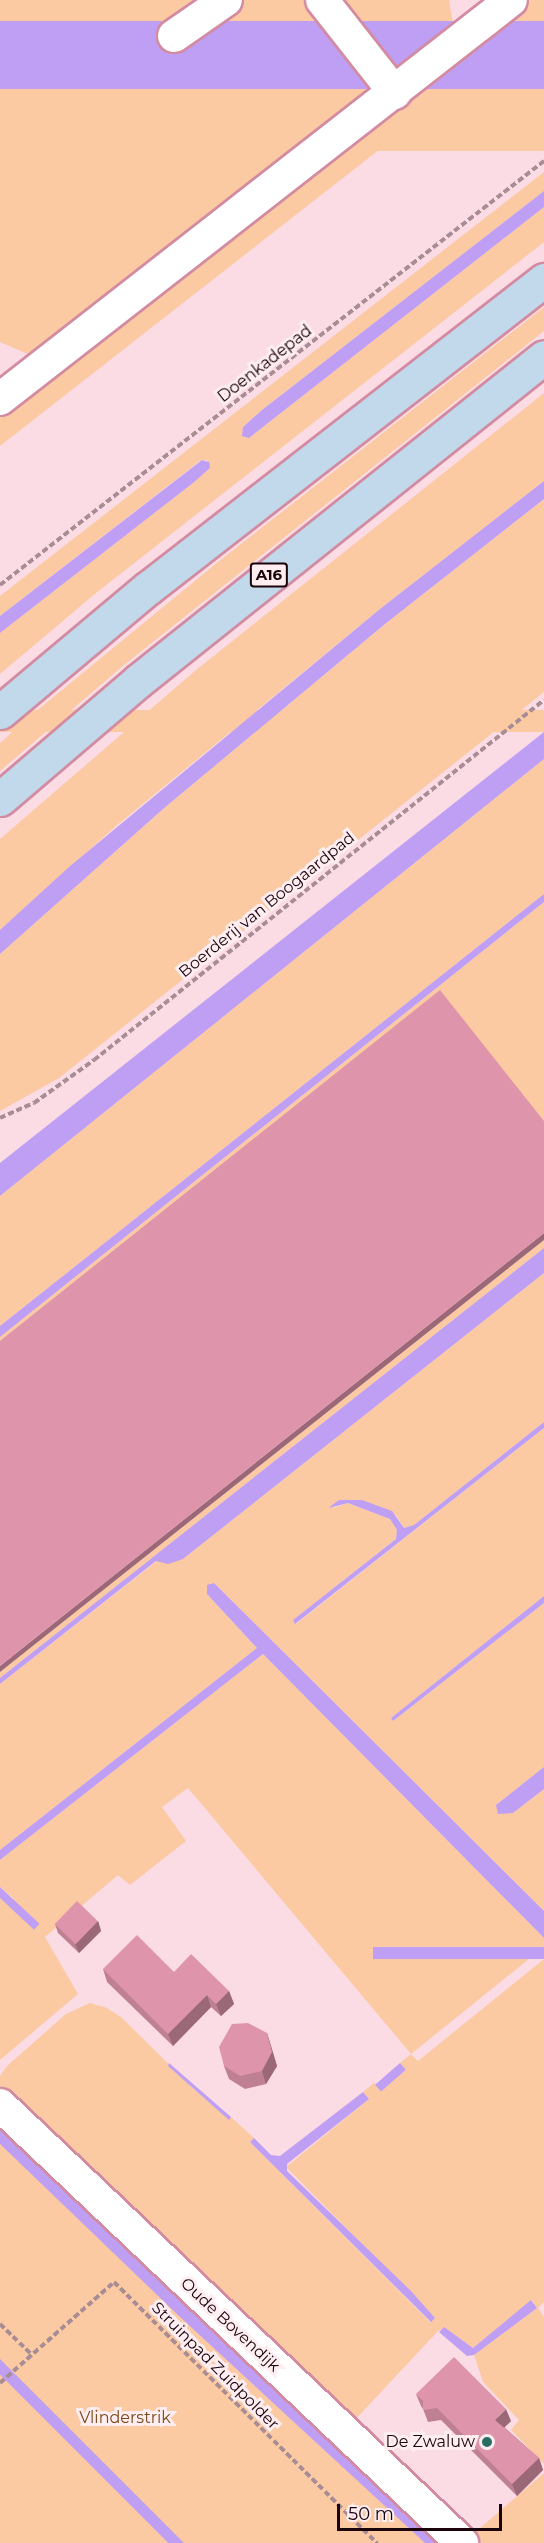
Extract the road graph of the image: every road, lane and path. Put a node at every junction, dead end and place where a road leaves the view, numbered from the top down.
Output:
1 (226, 0) edge
2 (322, 0) edge
3 (511, 0) edge
4 (174, 36) dead end
5 (394, 93) junction
6 (544, 161) edge
7 (544, 280) edge
8 (544, 357) edge
9 (0, 399) edge
10 (0, 585) edge
11 (544, 700) edge
12 (0, 712) edge
13 (0, 799) edge
14 (0, 1118) edge
15 (0, 2105) edge
16 (0, 2324) edge
17 (30, 2353) junction
18 (0, 2383) edge
19 (377, 2543) edge
20 (462, 2543) edge

1 - 4 street
2 - 5 street
3 - 5 street
5 - 9 street
6 - 10 path, Doenkadepad
7 - 12 highway
8 - 13 highway, A16
11 - 14 path, Boerderij van Boogaardpad
15 - 20 street, Oude Bovendijk
16 - 17 path
17 - 18 path, Struinpad Zuidpolder
17 - 19 path, Struinpad Zuidpolder

